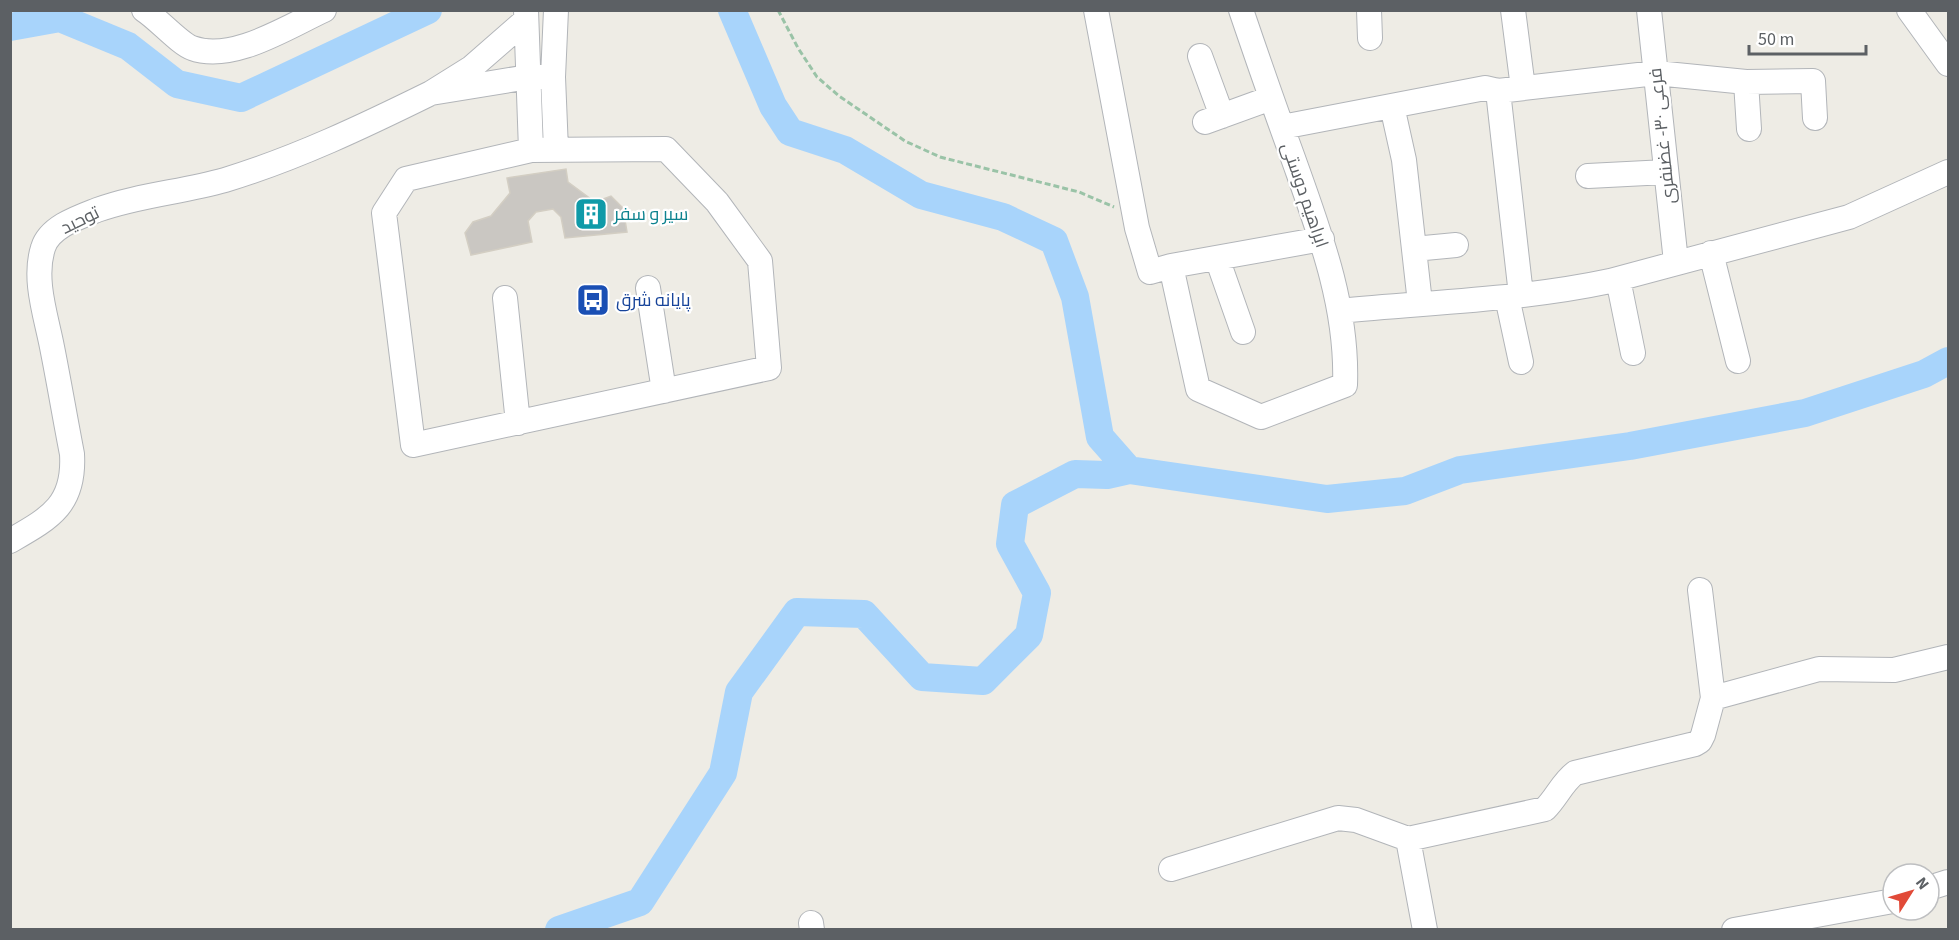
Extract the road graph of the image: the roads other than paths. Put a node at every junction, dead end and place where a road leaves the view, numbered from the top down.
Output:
1 (144, 10) edge
2 (324, 10) edge
3 (556, 10) edge
4 (1096, 10) edge
5 (1240, 10) edge
6 (1369, 10) edge
7 (1513, 10) edge
8 (1649, 10) edge
9 (1909, 10) edge
10 (526, 15) edge
11 (288, 18) edge
12 (1370, 38) dead end
13 (1200, 56) dead end
14 (1948, 64) edge
15 (1656, 73) junction
16 (528, 77) junction
17 (553, 78) junction
18 (1746, 82) junction
19 (1522, 88) junction
20 (1498, 91) junction
21 (431, 93) junction
22 (1271, 98) junction
23 (1392, 106) junction
24 (1815, 118) dead end
25 (1282, 127) junction
26 (1749, 129) dead end
27 (531, 150) junction
28 (556, 150) junction
29 (1666, 172) junction
30 (1948, 172) edge
31 (1588, 176) dead end
32 (1322, 239) junction
33 (1456, 245) dead end
34 (1414, 249) junction
35 (1711, 253) junction
36 (1217, 258) junction
37 (1676, 262) junction
38 (1171, 266) junction
39 (1618, 279) junction
40 (648, 288) dead end
41 (1514, 296) junction
42 (505, 298) dead end
43 (1420, 303) junction
44 (1340, 311) junction
45 (1243, 333) dead end
46 (1633, 353) dead end
47 (1737, 361) dead end
48 (1521, 362) dead end
49 (664, 391) junction
50 (518, 423) junction
51 (10, 541) edge
52 (1701, 590) dead end
53 (1948, 657) edge
54 (1713, 698) junction
55 (1408, 839) junction
56 (1171, 869) dead end
57 (1881, 903) edge
58 (1425, 930) edge
59 (1734, 930) edge

1 - 11 street
2 - 11 street
3 - 17 street
4 - 38 street
5 - 22 street, ابراهیم دوستی
6 - 12 street
7 - 19 street
8 - 15 street, فرعی ۳۰- غضنفری
9 - 14 street
10 - 16 street
10 - 21 street
13 - 22 street
15 - 18 street
15 - 19 street
15 - 29 street, فرعی ۳۰- غضنفری
16 - 17 street
16 - 21 street
16 - 27 street
17 - 28 street
18 - 24 street
18 - 26 street
19 - 20 street
20 - 23 street
20 - 41 street
21 - 51 street, توحید
22 - 25 street, ابراهیم دوستی
23 - 25 street
23 - 34 street
25 - 32 street, ابراهیم دوستی
27 - 28 street
27 - 50 street
28 - 49 street
29 - 31 street
29 - 37 street, فرعی ۳۰- غضنفری
30 - 35 street
32 - 36 street
32 - 44 street, ابراهیم دوستی
33 - 34 street
34 - 43 street
35 - 37 street
35 - 47 street
36 - 38 street
36 - 45 street
37 - 39 street
38 - 44 street, ابراهیم دوستی
39 - 41 street
39 - 46 street
40 - 49 street
41 - 43 street
41 - 48 street
42 - 50 street
43 - 44 street
49 - 50 street
52 - 54 street
53 - 54 street
54 - 55 street
55 - 56 street
55 - 58 street
57 - 59 street

